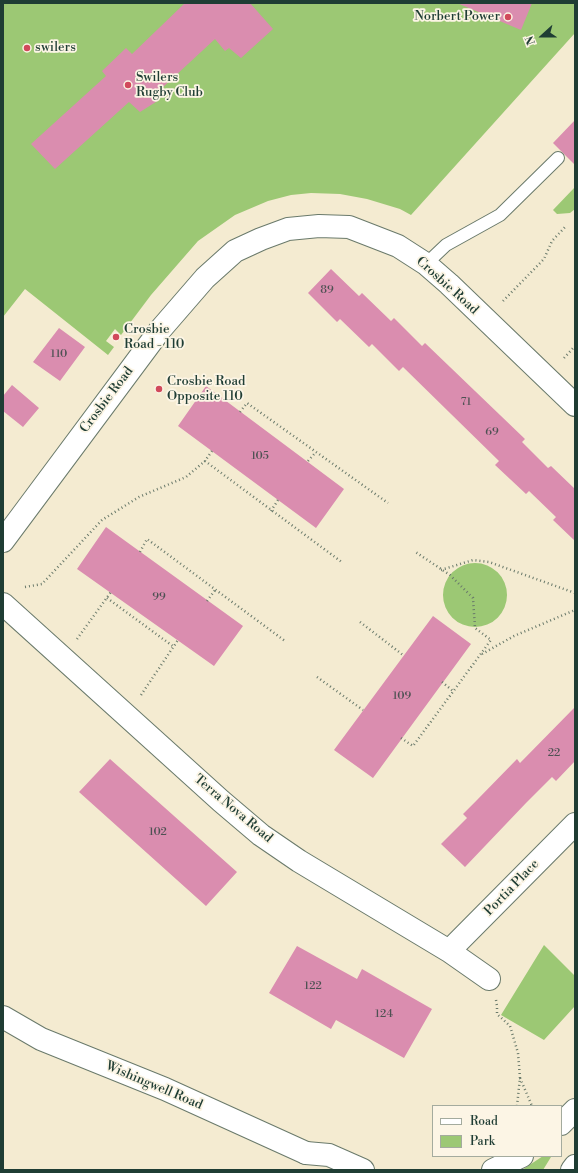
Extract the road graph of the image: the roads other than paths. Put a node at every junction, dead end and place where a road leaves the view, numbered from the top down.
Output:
1 (558, 158) dead end
2 (426, 264) junction
3 (575, 405) edge
4 (3, 541) edge
5 (3, 604) edge
6 (575, 824) edge
7 (449, 951) junction
8 (489, 979) road end
9 (3, 1017) edge
10 (575, 1110) edge
11 (562, 1123) edge
12 (306, 1153) junction
13 (520, 1157) edge
14 (575, 1166) edge
15 (320, 1170) edge
16 (363, 1170) edge
17 (493, 1170) edge
18 (572, 1170) edge

1 - 2 lane
2 - 3 street, Crosbie Road
2 - 4 street, Crosbie Road
5 - 7 street, Terra Nova Road
6 - 7 street, Portia Place
7 - 8 street, Terra Nova Road
9 - 12 street, Wishingwell Road
10 - 11 street
12 - 15 street
12 - 16 street
13 - 17 street
14 - 18 street

